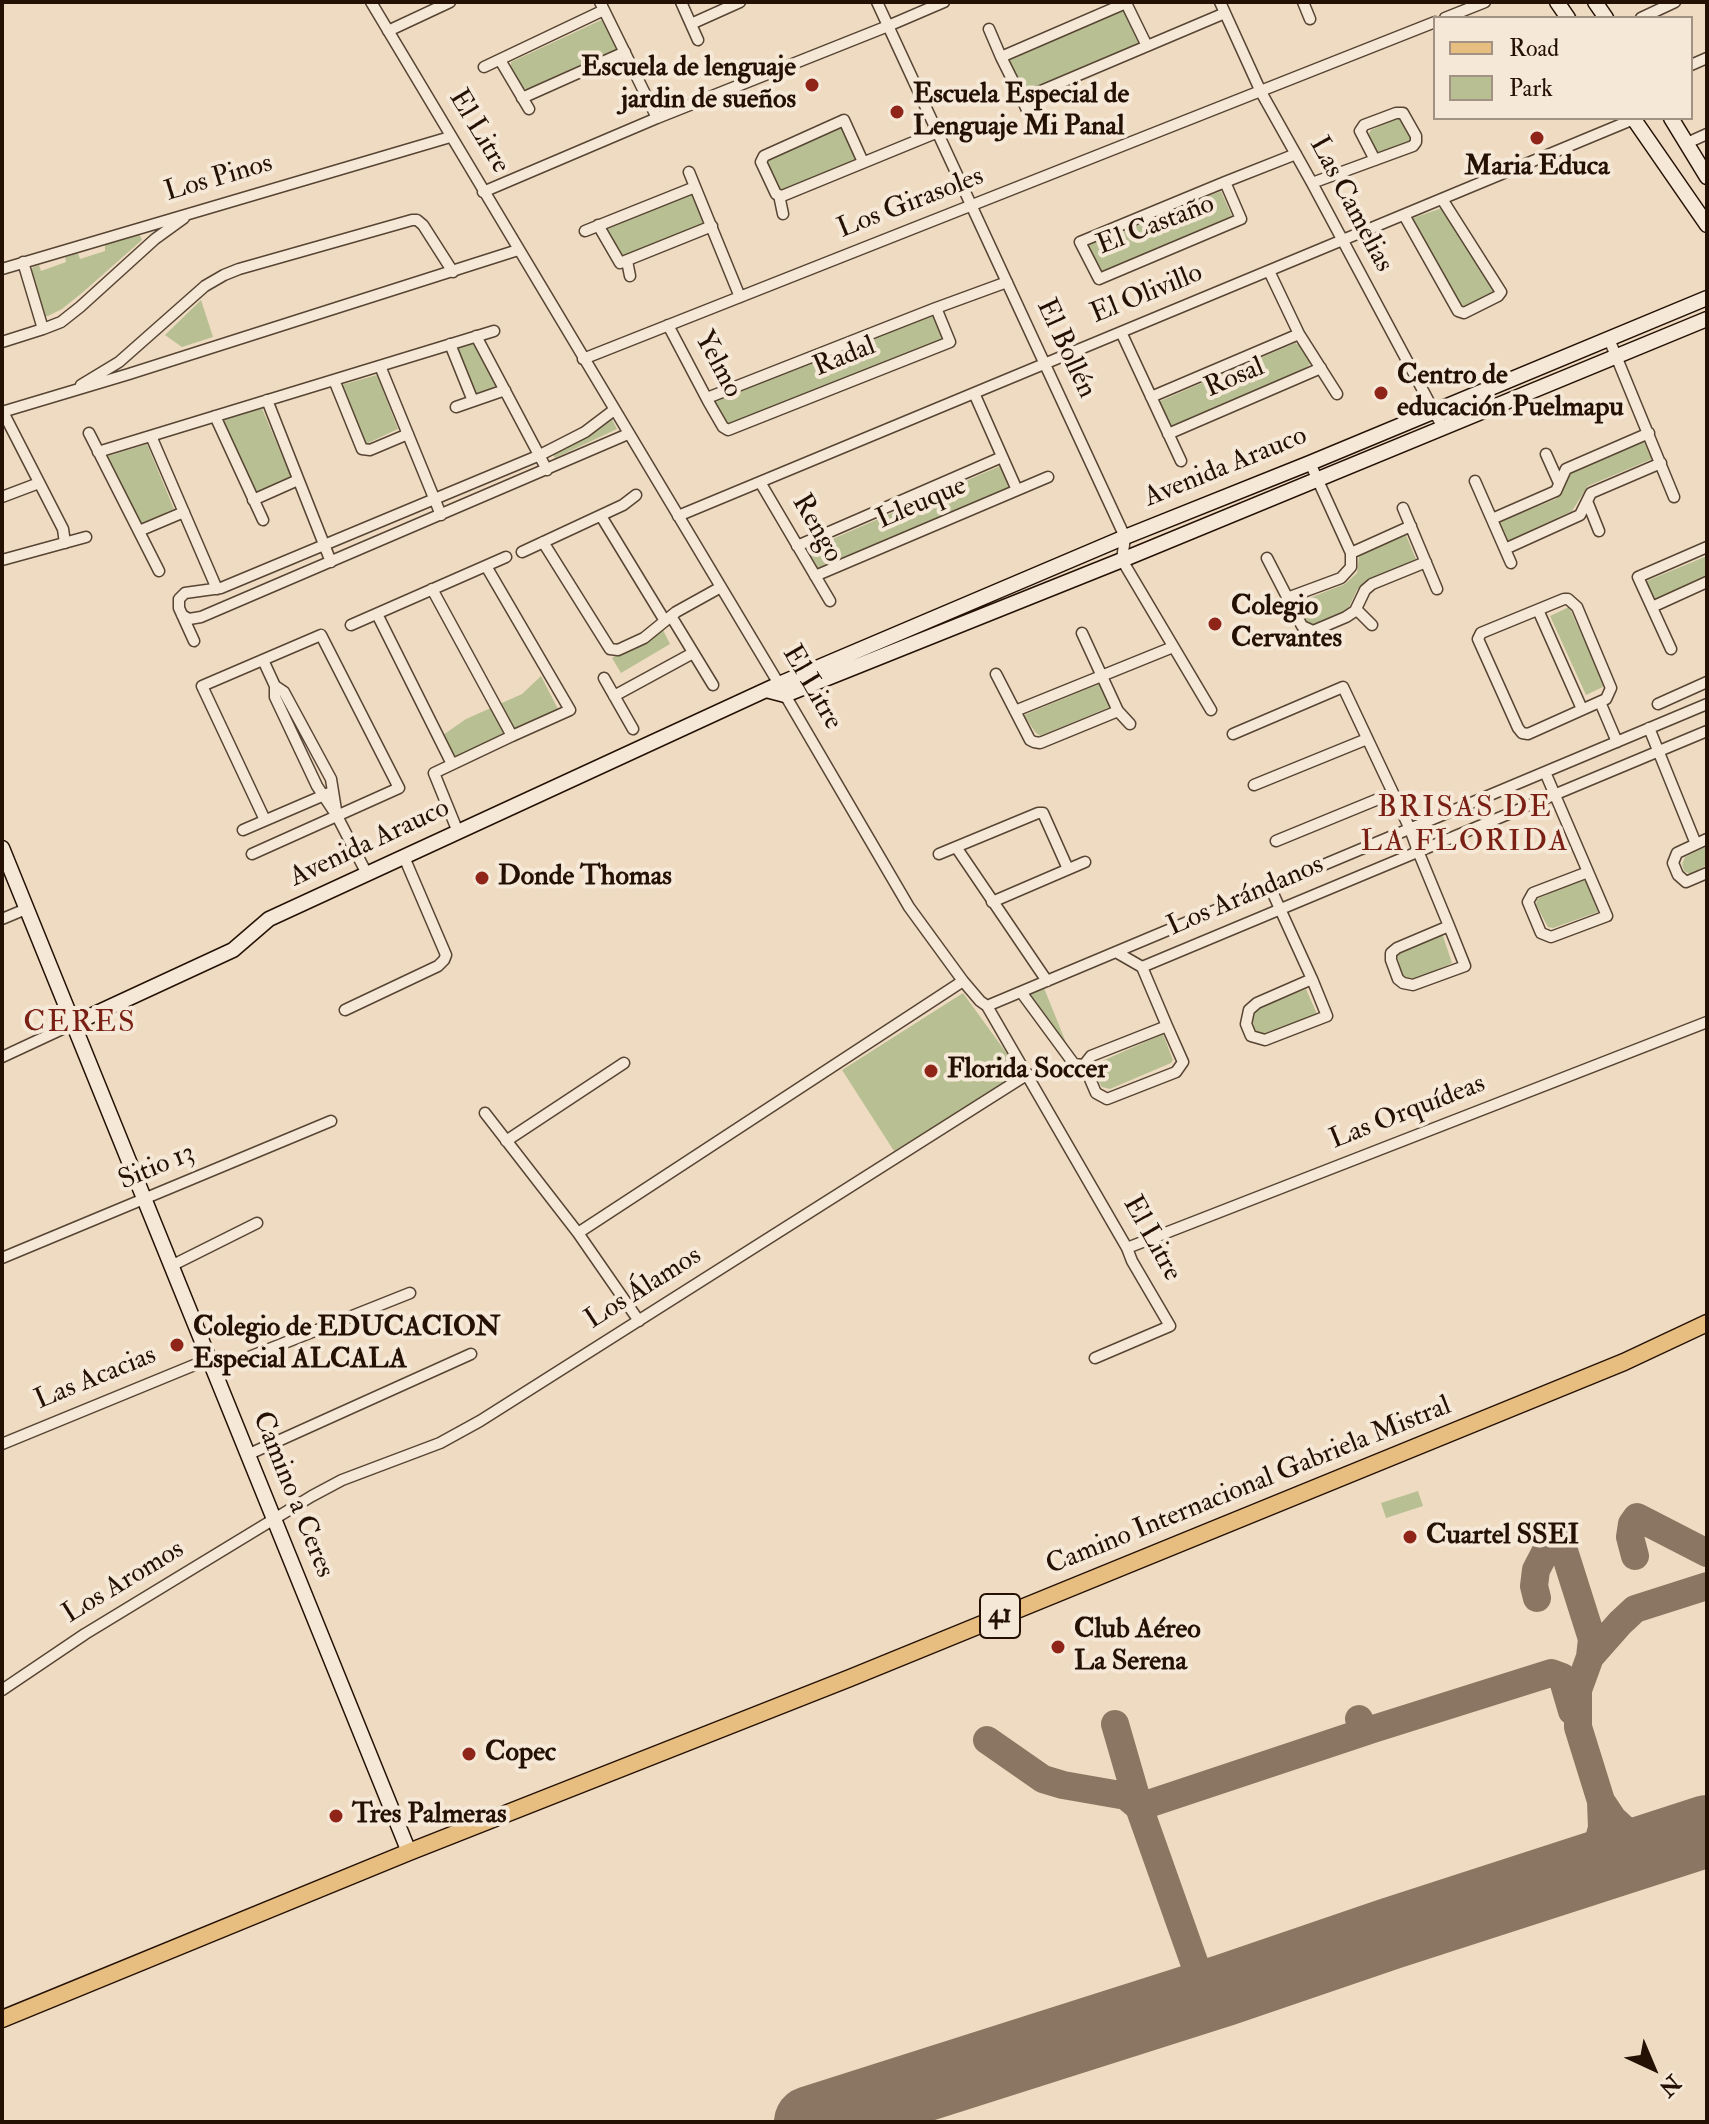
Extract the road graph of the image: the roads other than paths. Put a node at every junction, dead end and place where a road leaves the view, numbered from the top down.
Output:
1 (371, 2) edge
2 (450, 2) edge
3 (681, 2) edge
4 (740, 2) edge
5 (877, 2) edge
6 (944, 2) edge
7 (1126, 2) edge
8 (1220, 2) edge
9 (1303, 2) edge
10 (1485, 2) edge
11 (1675, 2) edge
12 (602, 6) edge
13 (1225, 13) junction
14 (1450, 16) edge
15 (1645, 16) edge
16 (1310, 19) dead end
17 (1433, 23) edge
18 (691, 24) junction
19 (888, 26) junction
20 (989, 29) dead end
21 (388, 31) junction
22 (698, 40) dead end
23 (1147, 46) junction
24 (625, 52) junction
25 (1001, 57) junction
26 (500, 60) junction
27 (484, 67) dead end
28 (1261, 92) junction
29 (1022, 99) junction
30 (657, 118) junction
31 (1632, 120) edge
32 (1635, 120) edge
33 (1672, 120) edge
34 (1032, 121) dead end
35 (938, 132) junction
36 (1707, 134) edge
37 (450, 137) junction
38 (1687, 143) junction
39 (1296, 154) junction
40 (1375, 160) junction
41 (863, 162) junction
42 (689, 172) dead end
43 (1707, 177) edge
44 (1225, 182) junction
45 (1312, 183) junction
46 (695, 187) junction
47 (483, 192) junction
48 (778, 195) junction
49 (1442, 199) junction
50 (972, 206) junction
51 (192, 212) junction
52 (783, 214) dead end
53 (1404, 215) junction
54 (1705, 223) edge
55 (598, 225) junction
56 (712, 226) junction
57 (585, 231) dead end
58 (1342, 241) junction
59 (518, 250) junction
60 (23, 262) junction
61 (623, 262) junction
62 (2, 269) edge
63 (1269, 271) junction
64 (453, 272) junction
65 (630, 276) dead end
66 (1007, 282) junction
67 (740, 297) junction
68 (1707, 298) edge
69 (936, 308) junction
70 (1707, 319) edge
71 (668, 325) junction
72 (43, 329) junction
73 (494, 331) dead end
74 (1121, 332) junction
75 (1299, 334) junction
76 (476, 336) junction
77 (1609, 339) junction
78 (2, 342) edge
79 (450, 344) junction
80 (1617, 357) junction
81 (583, 359) junction
82 (119, 362) junction
83 (1045, 364) junction
84 (380, 366) junction
85 (1321, 368) junction
86 (129, 374) junction
87 (334, 380) junction
88 (505, 390) junction
89 (66, 393) junction
90 (974, 393) junction
91 (1337, 394) dead end
92 (1151, 397) junction
93 (707, 398) junction
94 (267, 400) junction
95 (473, 401) junction
96 (456, 407) dead end
97 (614, 410) junction
98 (1433, 411) junction
99 (2, 412) edge
100 (215, 416) junction
101 (723, 427) joint
102 (1443, 428) junction
103 (89, 433) dead end
104 (1649, 433) junction
105 (408, 434) junction
106 (628, 434) junction
107 (1168, 434) junction
108 (151, 436) junction
109 (98, 452) junction
110 (1546, 454) dead end
111 (540, 455) junction
112 (1002, 457) junction
113 (1181, 461) dead end
114 (1310, 463) junction
115 (1661, 463) junction
116 (547, 470) junction
117 (1048, 477) dead end
118 (298, 480) junction
119 (1317, 480) junction
120 (1475, 481) dead end
121 (760, 482) junction
122 (39, 483) junction
123 (1559, 483) junction
124 (1017, 490) junction
125 (636, 495) dead end
126 (2, 497) edge
127 (1674, 497) dead end
128 (435, 499) junction
129 (253, 500) junction
130 (1587, 501) junction
131 (1403, 508) dead end
132 (184, 512) junction
133 (441, 515) junction
134 (601, 516) junction
135 (678, 516) junction
136 (1492, 519) junction
137 (263, 520) dead end
138 (1411, 526) junction
139 (139, 531) junction
140 (1599, 531) dead end
141 (86, 537) dead end
142 (1125, 537) junction
143 (543, 542) junction
144 (65, 543) junction
145 (325, 546) junction
146 (797, 546) junction
147 (1707, 547) edge
148 (1505, 549) junction
149 (522, 552) dead end
150 (1351, 553) junction
151 (506, 557) dead end
152 (1267, 558) dead end
153 (2, 560) edge
154 (1122, 560) junction
155 (331, 562) junction
156 (1426, 562) junction
157 (1511, 563) dead end
158 (486, 566) junction
159 (159, 571) dead end
160 (815, 576) junction
161 (1707, 582) edge
162 (721, 587) junction
163 (217, 589) junction
164 (432, 589) junction
165 (1437, 589) dead end
166 (1287, 598) junction
167 (830, 601) dead end
168 (1652, 607) junction
169 (1356, 609) junction
170 (1538, 610) junction
171 (377, 614) junction
172 (182, 615) junction
173 (668, 619) junction
174 (351, 625) dead end
175 (1372, 625) dead end
176 (1082, 633) dead end
177 (194, 641) dead end
178 (1173, 647) junction
179 (1671, 649) dead end
180 (693, 653) junction
181 (263, 660) junction
182 (996, 674) dead end
183 (1102, 675) junction
184 (604, 678) dead end
185 (1707, 682) edge
186 (713, 685) dead end
187 (777, 690) junction
188 (614, 696) junction
189 (1600, 702) junction
190 (1658, 704) dead end
191 (1707, 704) edge
192 (1582, 709) junction
193 (1211, 710) dead end
194 (1015, 711) junction
195 (1118, 711) junction
196 (1130, 724) dead end
197 (1649, 728) junction
198 (633, 729) dead end
199 (1707, 731) edge
200 (1233, 734) dead end
201 (512, 736) junction
202 (1367, 739) junction
203 (1617, 742) junction
204 (1658, 751) junction
205 (452, 764) junction
206 (1545, 772) junction
207 (1254, 785) dead end
208 (329, 793) junction
209 (1393, 793) junction
210 (1556, 794) junction
211 (337, 816) junction
212 (265, 820) junction
213 (1410, 829) junction
214 (243, 830) dead end
215 (458, 832) junction
216 (1276, 841) dead end
217 (1702, 842) edge
218 (956, 847) junction
219 (2, 848) edge
220 (1418, 851) junction
221 (252, 854) dead end
222 (939, 854) dead end
223 (404, 857) junction
224 (1085, 862) dead end
225 (1068, 869) junction
226 (1588, 872) junction
227 (1707, 873) edge
228 (367, 874) junction
229 (1270, 887) junction
230 (992, 902) junction
231 (26, 909) junction
232 (1280, 909) junction
233 (2, 919) edge
234 (1449, 926) junction
235 (1116, 952) junction
236 (1142, 967) junction
237 (1312, 979) junction
238 (963, 981) junction
239 (1047, 981) junction
240 (1021, 992) junction
241 (987, 1006) junction
242 (345, 1010) dead end
243 (1707, 1022) edge
244 (73, 1024) junction
245 (1167, 1026) junction
246 (2, 1057) edge
247 (624, 1063) dead end
248 (1084, 1065) junction
249 (1028, 1074) junction
250 (485, 1113) dead end
251 (331, 1121) dead end
252 (506, 1141) junction
253 (145, 1200) junction
254 (257, 1223) dead end
255 (578, 1233) junction
256 (1127, 1248) junction
257 (2, 1258) edge
258 (171, 1266) junction
259 (410, 1293) dead end
260 (639, 1321) junction
261 (1707, 1323) edge
262 (1707, 1335) edge
263 (471, 1354) dead end
264 (1095, 1358) dead end
265 (1624, 1362) junction
266 (211, 1365) junction
267 (3, 1440) edge
268 (247, 1455) junction
269 (274, 1520) junction
270 (2, 1690) edge
271 (409, 1852) junction
272 (2, 2019) edge

1 - 21 street, El Litre
2 - 21 street
3 - 18 street
4 - 18 street
5 - 19 street, El Bollén
6 - 19 street
7 - 23 street
7 - 25 street
8 - 13 street, Las Camelias
9 - 16 street
10 - 14 street
11 - 15 street
12 - 24 street
12 - 26 street
13 - 23 street
13 - 28 street, Las Camelias
17 - 28 street, Los Girasoles
18 - 22 street
19 - 30 street
19 - 35 street, El Bollén
20 - 25 street
21 - 37 street, El Litre
23 - 29 street
24 - 26 street
24 - 30 street
25 - 29 street
26 - 27 street
28 - 39 street, Las Camelias
28 - 50 street, Los Girasoles
29 - 34 street
30 - 47 street
31 - 49 street, El Olivillo
32 - 54 street
33 - 38 street
35 - 41 street
35 - 50 street, El Bollén
36 - 38 street
37 - 47 street, El Litre
37 - 51 street, Los Pinos
38 - 43 street
39 - 44 street, El Castaño
39 - 45 street, Las Camelias
40 - 40 street
40 - 45 street
41 - 48 street
41 - 48 street
42 - 46 street
44 - 44 street, El Castaño
45 - 58 street, Las Camelias
46 - 55 street
46 - 56 street
47 - 59 street, El Litre
48 - 52 street
49 - 53 street, El Olivillo
49 - 53 street
50 - 66 street, El Bollén
50 - 67 street, Los Girasoles
51 - 60 street, Los Pinos
51 - 72 street
53 - 58 street, El Olivillo
55 - 57 street
55 - 61 street
56 - 61 street
56 - 67 street
58 - 63 street, El Olivillo
58 - 98 street, Las Camelias
59 - 64 street
59 - 81 street, El Litre
60 - 62 street, Los Pinos
60 - 72 street
61 - 65 street
63 - 74 street, El Olivillo
63 - 75 street
64 - 82 street
64 - 86 street
66 - 69 street, Radal
66 - 83 street, El Bollén
67 - 71 street, Los Girasoles
68 - 77 street, Avenida Arauco
69 - 93 street, Radal
69 - 101 street, Radal
70 - 80 street, Avenida Arauco
71 - 81 street, Los Girasoles
71 - 93 street, Yelmo
72 - 78 street
73 - 76 street
74 - 83 street, El Olivillo
74 - 92 street
75 - 85 street
75 - 92 street, Rosal
76 - 79 street
76 - 88 street
77 - 80 street
77 - 98 street, Avenida Arauco
79 - 84 street
79 - 95 street
80 - 102 street, Avenida Arauco
80 - 104 street
81 - 97 street, El Litre
82 - 86 street
82 - 89 street
83 - 90 street, El Olivillo
83 - 142 street, El Bollén
84 - 87 street
84 - 105 street
85 - 91 street
85 - 107 street, Rosal
86 - 89 street
87 - 94 street
87 - 105 street
88 - 95 street
88 - 111 street
89 - 99 street
90 - 112 street
90 - 121 street, El Olivillo
92 - 107 street
93 - 101 street, Yelmo
94 - 100 street
94 - 118 street
95 - 96 street
97 - 106 street, El Litre
97 - 111 street
98 - 102 street, Las Camelias
98 - 114 street, Avenida Arauco
99 - 122 street
100 - 108 street
100 - 129 street
102 - 119 street, Avenida Arauco
103 - 109 street
104 - 115 street
104 - 123 street
105 - 128 street
106 - 116 street
106 - 135 street, El Litre
107 - 113 street
108 - 109 street
108 - 132 street
109 - 139 street
110 - 123 street
111 - 116 street
111 - 128 street
112 - 124 street
112 - 146 street, Lleuque
114 - 119 street
114 - 142 street, Avenida Arauco
115 - 127 street
115 - 130 street
116 - 133 street
117 - 124 street, Lleuque
118 - 129 street
118 - 145 street
119 - 150 street
119 - 154 street, Avenida Arauco
120 - 136 street
121 - 135 street, El Olivillo
121 - 146 street, Rengo
122 - 126 street
122 - 144 street
123 - 136 street
124 - 160 street, Lleuque
125 - 134 street
128 - 133 street
128 - 145 street
129 - 137 street
130 - 140 street
130 - 148 street
131 - 138 street
132 - 139 street
132 - 163 street
133 - 155 street
134 - 143 street
134 - 173 street
135 - 162 street, El Litre
136 - 148 street
138 - 150 street
138 - 156 street
139 - 159 street
141 - 144 street
142 - 154 street
142 - 187 street, Avenida Arauco
143 - 149 street
143 - 173 street
144 - 153 street
145 - 155 street
145 - 163 street
146 - 160 street, Rengo
147 - 168 street
148 - 157 street
150 - 166 street
151 - 158 street
152 - 166 street
154 - 178 street
154 - 187 street, Avenida Arauco
155 - 172 street
156 - 165 street
156 - 169 street
158 - 164 street
158 - 201 street
160 - 167 street, Rengo
161 - 168 street
162 - 173 street
162 - 187 street, El Litre
163 - 172 street
164 - 171 street
164 - 201 street
166 - 169 street
168 - 179 street
169 - 175 street
170 - 189 street
170 - 192 street
170 - 192 street
171 - 174 street
171 - 205 street
172 - 177 street
173 - 180 street
176 - 183 street
178 - 183 street
178 - 193 street
180 - 186 street
180 - 188 street
181 - 208 street
181 - 211 street
181 - 212 street
182 - 194 street
183 - 194 street
183 - 195 street
184 - 188 street
185 - 190 street
187 - 215 street, Avenida Arauco
187 - 238 street, El Litre
188 - 198 street
189 - 192 street
189 - 203 street
191 - 197 street, Los Arándanos
194 - 195 street
195 - 196 street
197 - 203 street, Los Arándanos
197 - 204 street
199 - 204 street, Los Arándanos
200 - 202 street
201 - 205 street
202 - 207 street
202 - 209 street
203 - 206 street, Los Arándanos
204 - 210 street, Los Arándanos
204 - 217 street
205 - 215 street
206 - 210 street
206 - 213 street, Los Arándanos
208 - 211 street
208 - 212 street
209 - 213 street
209 - 216 street
210 - 220 street, Los Arándanos
210 - 226 street
211 - 221 street
211 - 228 street
212 - 214 street
213 - 220 street
213 - 229 street, Los Arándanos
215 - 223 street, Avenida Arauco
217 - 227 street
218 - 222 street
218 - 225 street
218 - 230 street
219 - 231 street, Camino a Ceres
220 - 232 street, Los Arándanos
220 - 234 street
223 - 228 street, Avenida Arauco
223 - 242 street
224 - 225 street
225 - 230 street
226 - 226 street
228 - 244 street, Avenida Arauco
229 - 232 street
229 - 235 street, Los Arándanos
230 - 239 street
231 - 233 street
231 - 244 street, Camino a Ceres
232 - 236 street, Los Arándanos
232 - 237 street
234 - 234 street
235 - 236 street, Los Arándanos
235 - 239 street, Los Arándanos
236 - 245 street
237 - 237 street
238 - 241 street, El Litre
238 - 255 street
239 - 240 street, Los Arándanos
240 - 241 street, Los Arándanos
240 - 248 street
241 - 249 street, El Litre
243 - 256 street, Las Orquídeas
244 - 246 street, Avenida Arauco
244 - 253 street, Camino a Ceres
245 - 248 street
245 - 248 street
247 - 252 street
249 - 256 street, El Litre
249 - 260 street, Los Álamos
250 - 252 street
251 - 253 street, Sitio 13
252 - 255 street
253 - 257 street, Sitio 13
253 - 258 street, Camino a Ceres
254 - 258 street
255 - 260 street
256 - 264 street, El Litre
258 - 266 street, Camino a Ceres
259 - 266 street, Las Acacias
260 - 269 street, Los Álamos
261 - 265 main road, 41
262 - 265 main road, 41
263 - 268 street
265 - 271 main road, Camino Internacional Gabriela Mistral / 41
266 - 267 street, Las Acacias
266 - 268 street, Camino a Ceres
268 - 269 street, Camino a Ceres
269 - 270 street, Los Aromos
269 - 271 street, Camino a Ceres
271 - 272 main road, Camino Internacional Gabriela Mistral / 41

